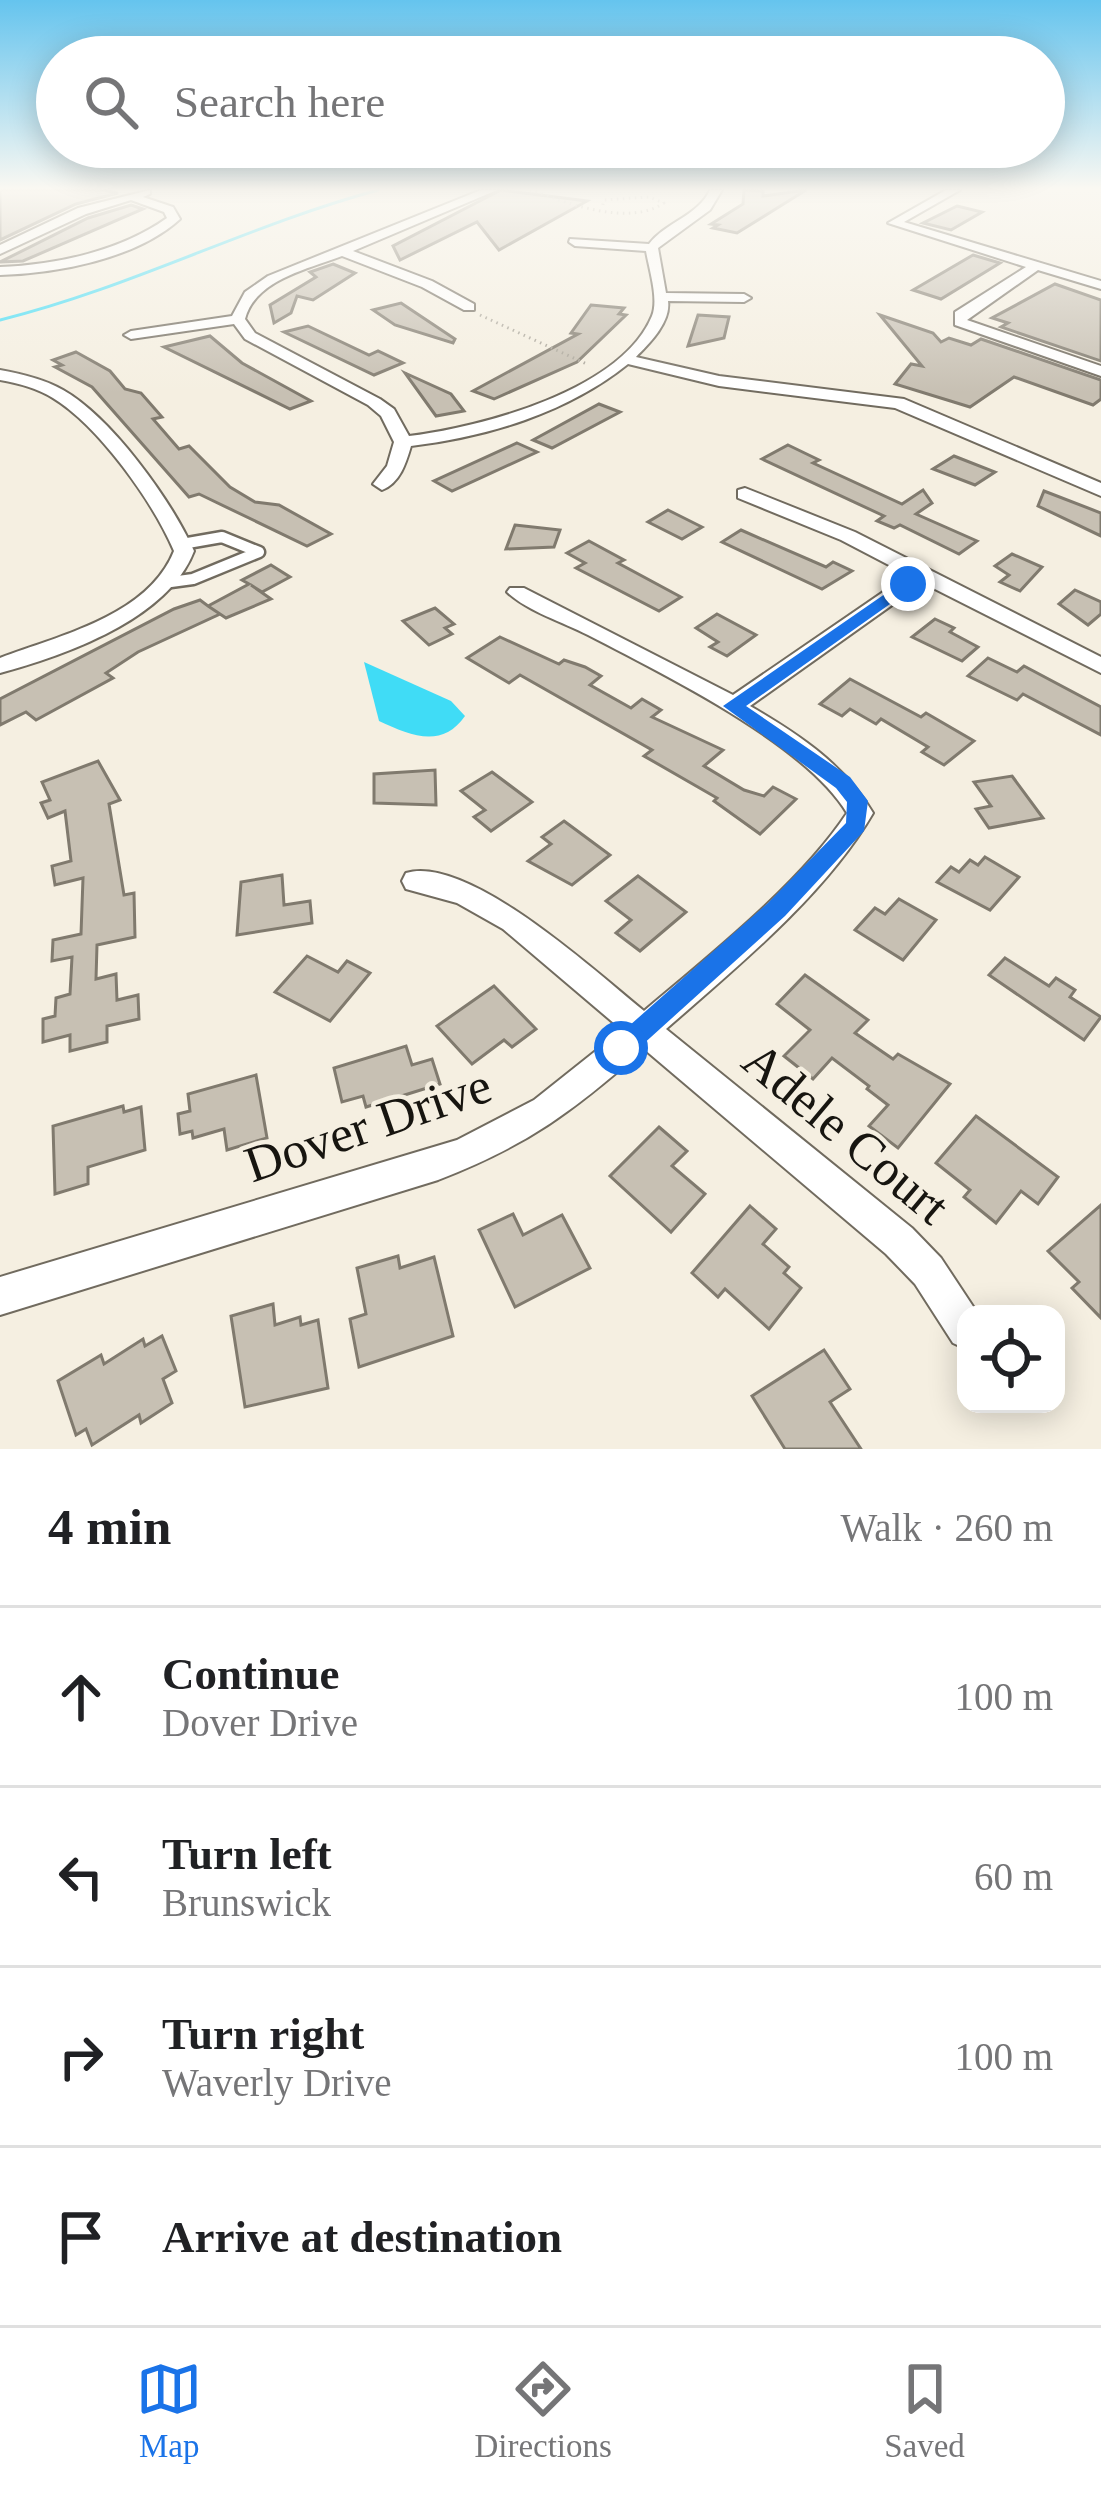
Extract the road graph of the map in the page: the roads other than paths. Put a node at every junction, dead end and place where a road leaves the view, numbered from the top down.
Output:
1 (75, 258) edge
2 (330, 258) edge
3 (359, 258) edge
4 (654, 258) edge
5 (1008, 258) edge
6 (1036, 266) junction
7 (0, 271) edge
8 (1101, 285) edge
9 (664, 297) junction
10 (744, 298) dead end
11 (469, 307) road end
12 (238, 319) junction
13 (131, 335) dead end
14 (626, 359) junction
15 (1101, 371) edge
16 (0, 375) edge
17 (404, 442) junction
18 (382, 484) dead end
19 (1101, 490) edge
20 (745, 494) dead end
21 (182, 544) junction
22 (921, 575) junction
23 (172, 582) junction
24 (517, 592) dead end
25 (0, 666) edge
26 (1101, 666) edge
27 (732, 706) junction
28 (416, 881) dead end
29 (643, 1029) junction
30 (0, 1296) edge
31 (957, 1316) edge

1 - 7 street
2 - 12 street
3 - 11 street
4 - 9 street
5 - 6 street
6 - 8 street
6 - 15 street
9 - 10 street
9 - 14 street
12 - 13 street
12 - 17 street
14 - 17 street
14 - 19 street
16 - 21 street
17 - 18 street
20 - 22 street
21 - 23 street
21 - 23 lane
22 - 26 street
22 - 27 street
23 - 25 street
24 - 27 street
27 - 29 street, Dover Drive
28 - 29 street, Adele Court
29 - 30 street, Dover Drive
29 - 31 street, Adele Court

